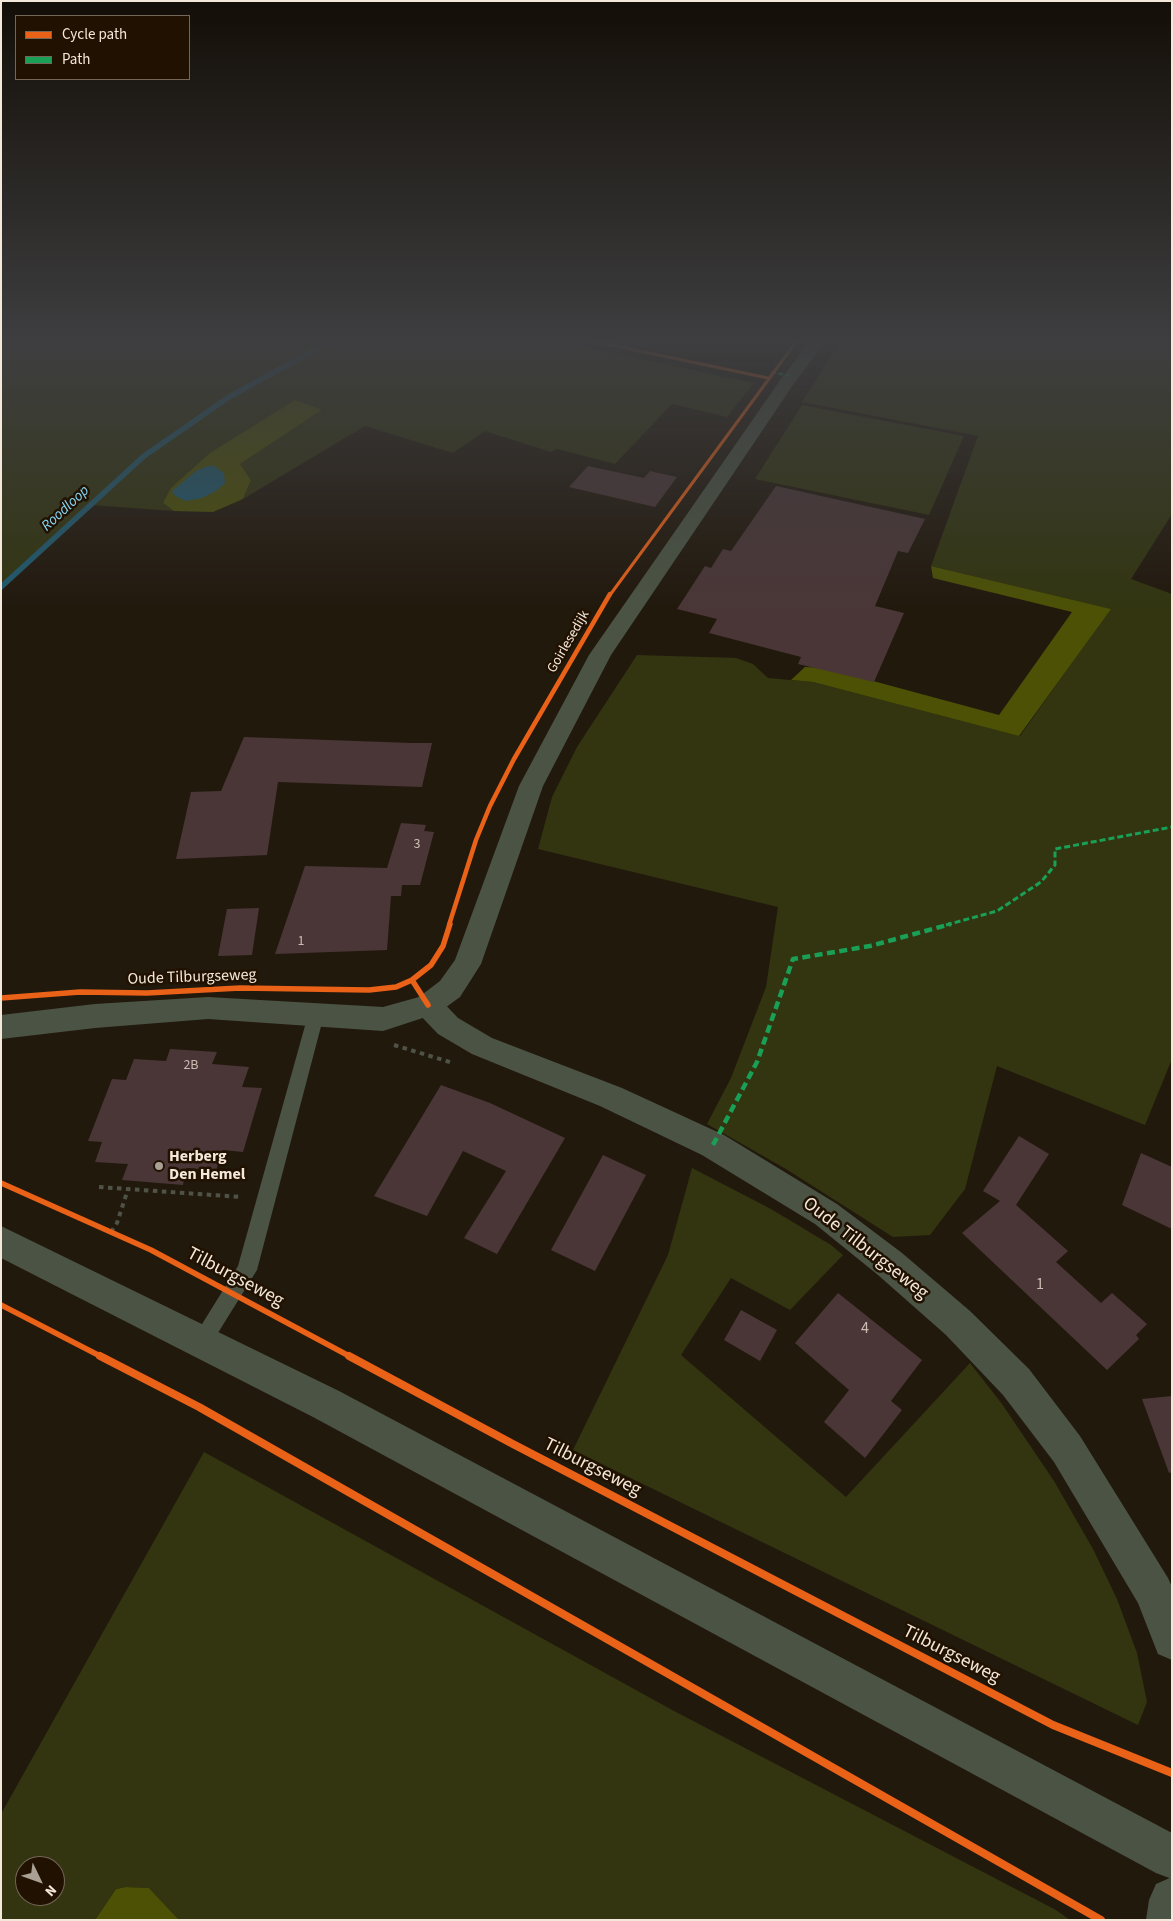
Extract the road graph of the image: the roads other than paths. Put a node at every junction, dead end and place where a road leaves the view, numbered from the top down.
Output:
1 (753, 432) edge
2 (428, 1005) junction
3 (316, 1015) junction
4 (1, 1026) edge
5 (1, 1241) edge
6 (201, 1342) junction
7 (1172, 1640) edge
8 (1172, 1857) edge
9 (1172, 1900) edge
10 (1169, 1920) edge

1 - 2 street
2 - 3 street, Oude Tilburgseweg
2 - 7 street, Oude Tilburgseweg
3 - 4 street, Oude Tilburgseweg
3 - 6 lane
5 - 6 street
6 - 8 street
9 - 10 street

